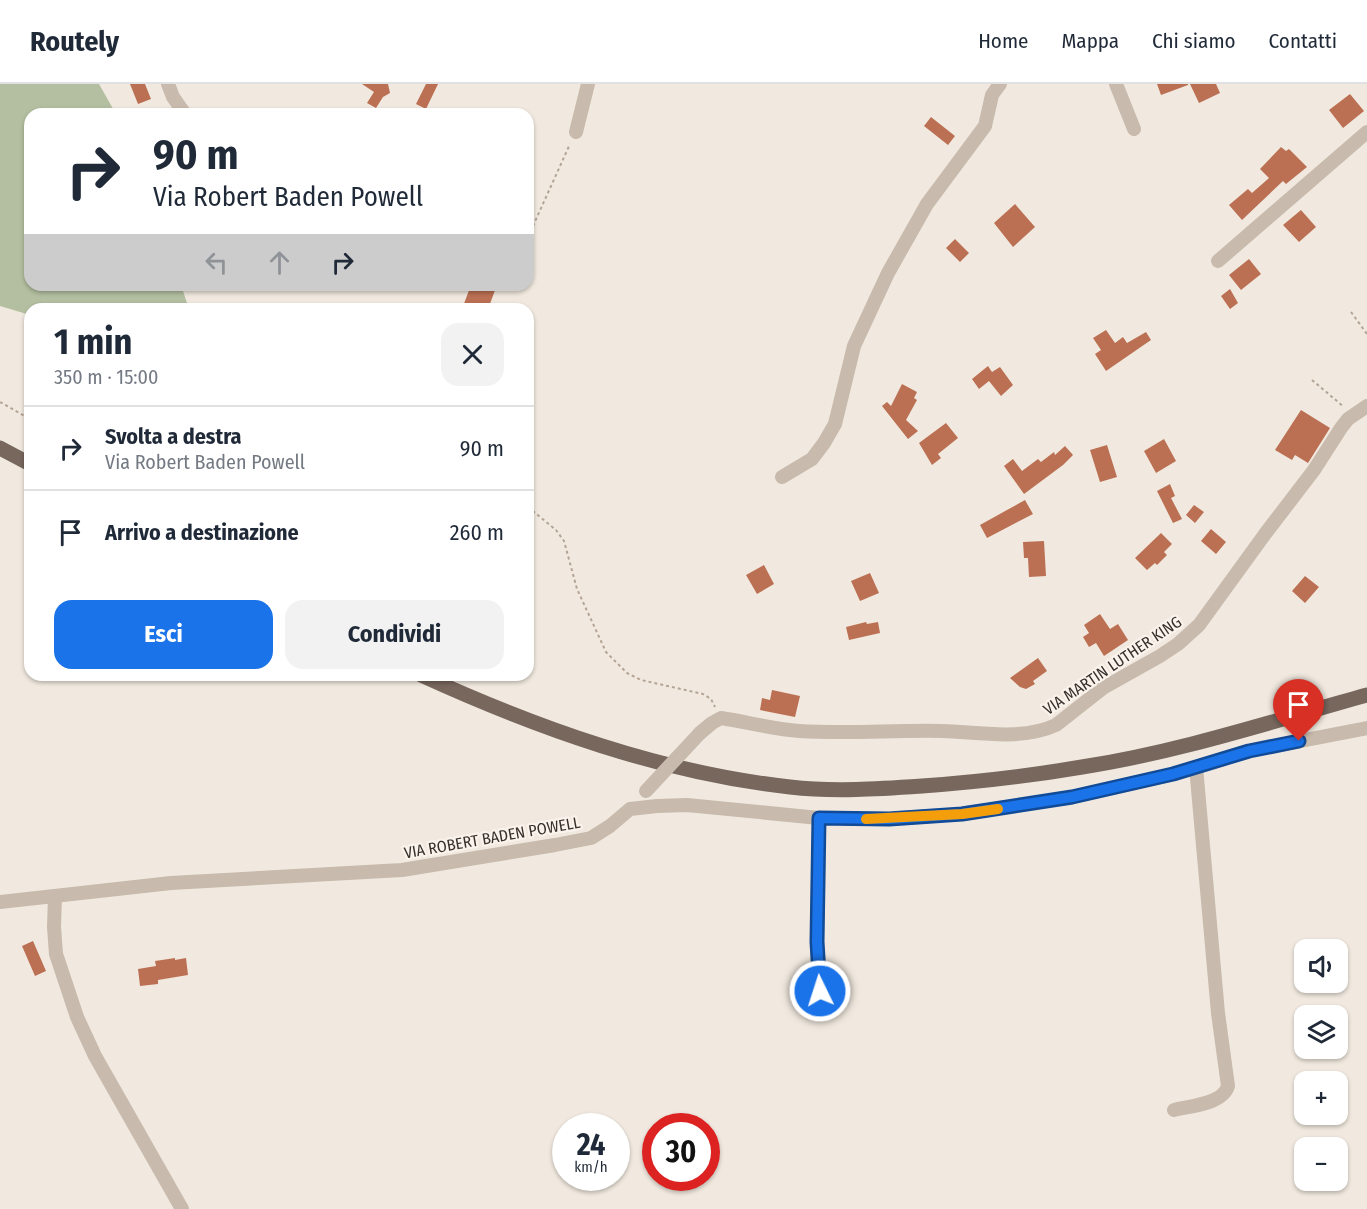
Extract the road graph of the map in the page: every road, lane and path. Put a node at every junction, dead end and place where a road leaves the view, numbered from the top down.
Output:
1 (168, 84) edge
2 (588, 84) edge
3 (1000, 84) edge
4 (1116, 84) edge
5 (180, 108) edge
6 (1134, 129) dead end
7 (576, 132) joint
8 (1367, 132) edge
9 (534, 224) edge
10 (1218, 261) dead end
11 (1351, 312) dead end
12 (1367, 334) edge
13 (1311, 380) dead end
14 (0, 402) edge
15 (1367, 406) edge
16 (24, 416) edge
17 (1352, 416) junction
18 (0, 448) edge
19 (24, 461) edge
20 (782, 477) dead end
21 (534, 512) edge
22 (435, 681) edge
23 (1367, 695) edge
24 (721, 718) junction
25 (1367, 728) edge
26 (1196, 768) junction
27 (630, 809) junction
28 (819, 818) junction
29 (55, 896) junction
30 (0, 902) edge
31 (820, 991) dead end
32 (1174, 1110) dead end
33 (182, 1209) edge

1 - 5 street
2 - 7 street
3 - 20 street
4 - 6 street
7 - 9 path
8 - 10 street
11 - 12 path
13 - 17 path
14 - 16 path
15 - 17 street, VIA MARTIN LUTHER KING
17 - 24 street, VIA MARTIN LUTHER KING
18 - 19 main road
21 - 24 path
22 - 23 main road
24 - 27 street, VIA ROBERT BADEN POWELL, bridge
25 - 26 street
26 - 28 street
26 - 32 street
27 - 28 street
27 - 29 street, VIA ROBERT BADEN POWELL
28 - 31 street
29 - 30 street, VIA ROBERT BADEN POWELL
29 - 33 street

